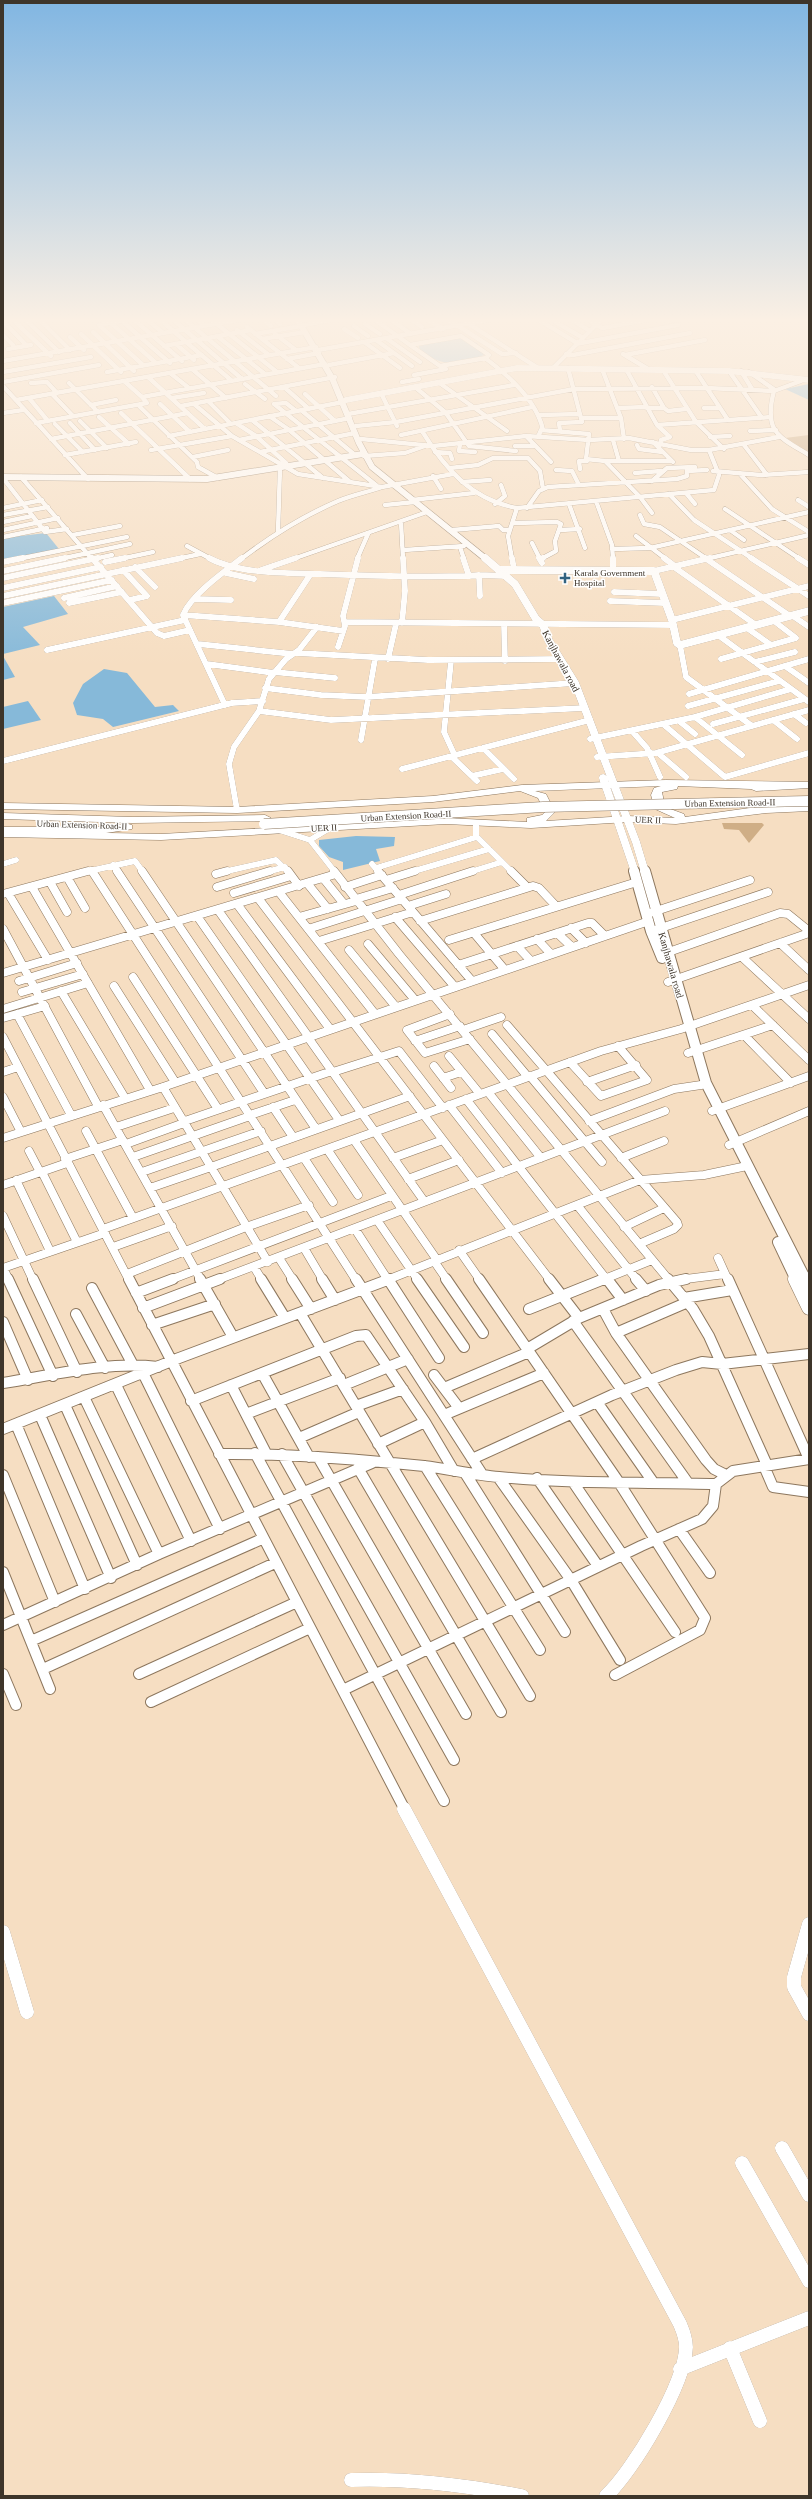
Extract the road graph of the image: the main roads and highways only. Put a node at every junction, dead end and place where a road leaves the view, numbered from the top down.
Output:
1 (357, 434) edge
2 (358, 434) edge
3 (363, 454) junction
4 (3, 477) edge
5 (809, 785) edge
6 (611, 786) junction
7 (764, 786) junction
8 (809, 795) edge
9 (433, 799) junction
10 (809, 801) edge
11 (3, 806) edge
12 (809, 808) edge
13 (3, 809) edge
14 (765, 810) junction
15 (3, 816) edge
16 (623, 819) junction
17 (264, 821) junction
18 (446, 821) junction
19 (3, 823) edge
20 (132, 823) junction
21 (3, 830) edge
22 (3, 834) edge
23 (653, 921) junction
24 (692, 1052) junction
25 (715, 1110) junction
26 (743, 1167) junction
27 (809, 1286) edge
28 (809, 1308) edge

1 - 3 main road
2 - 3 main road
3 - 4 main road
3 - 6 main road, Kanjhawala road
5 - 7 main road
6 - 7 main road
6 - 9 main road
6 - 16 main road, Kanjhawala road
7 - 14 main road
8 - 17 highway, Urban Extension Road-II
9 - 11 main road
9 - 18 main road
10 - 17 highway, Urban Extension Road-II, bridge
12 - 14 main road
13 - 20 highway
14 - 16 main road, UER II
15 - 20 highway, Urban Extension Road-II
16 - 18 main road, UER II
16 - 23 main road, Kanjhawala road
16 - 23 main road, Kanjhawala road
17 - 20 highway, Urban Extension Road-II
18 - 22 main road, UER II
19 - 20 highway, Urban Extension Road-II
20 - 21 highway
23 - 24 main road, Kanjhawala road
24 - 25 main road, Kanjhawala road
24 - 25 main road, Kanjhawala road
25 - 26 main road, Kanjhawala road
26 - 27 main road, Kanjhawala road
26 - 28 main road, Kanjhawala road

